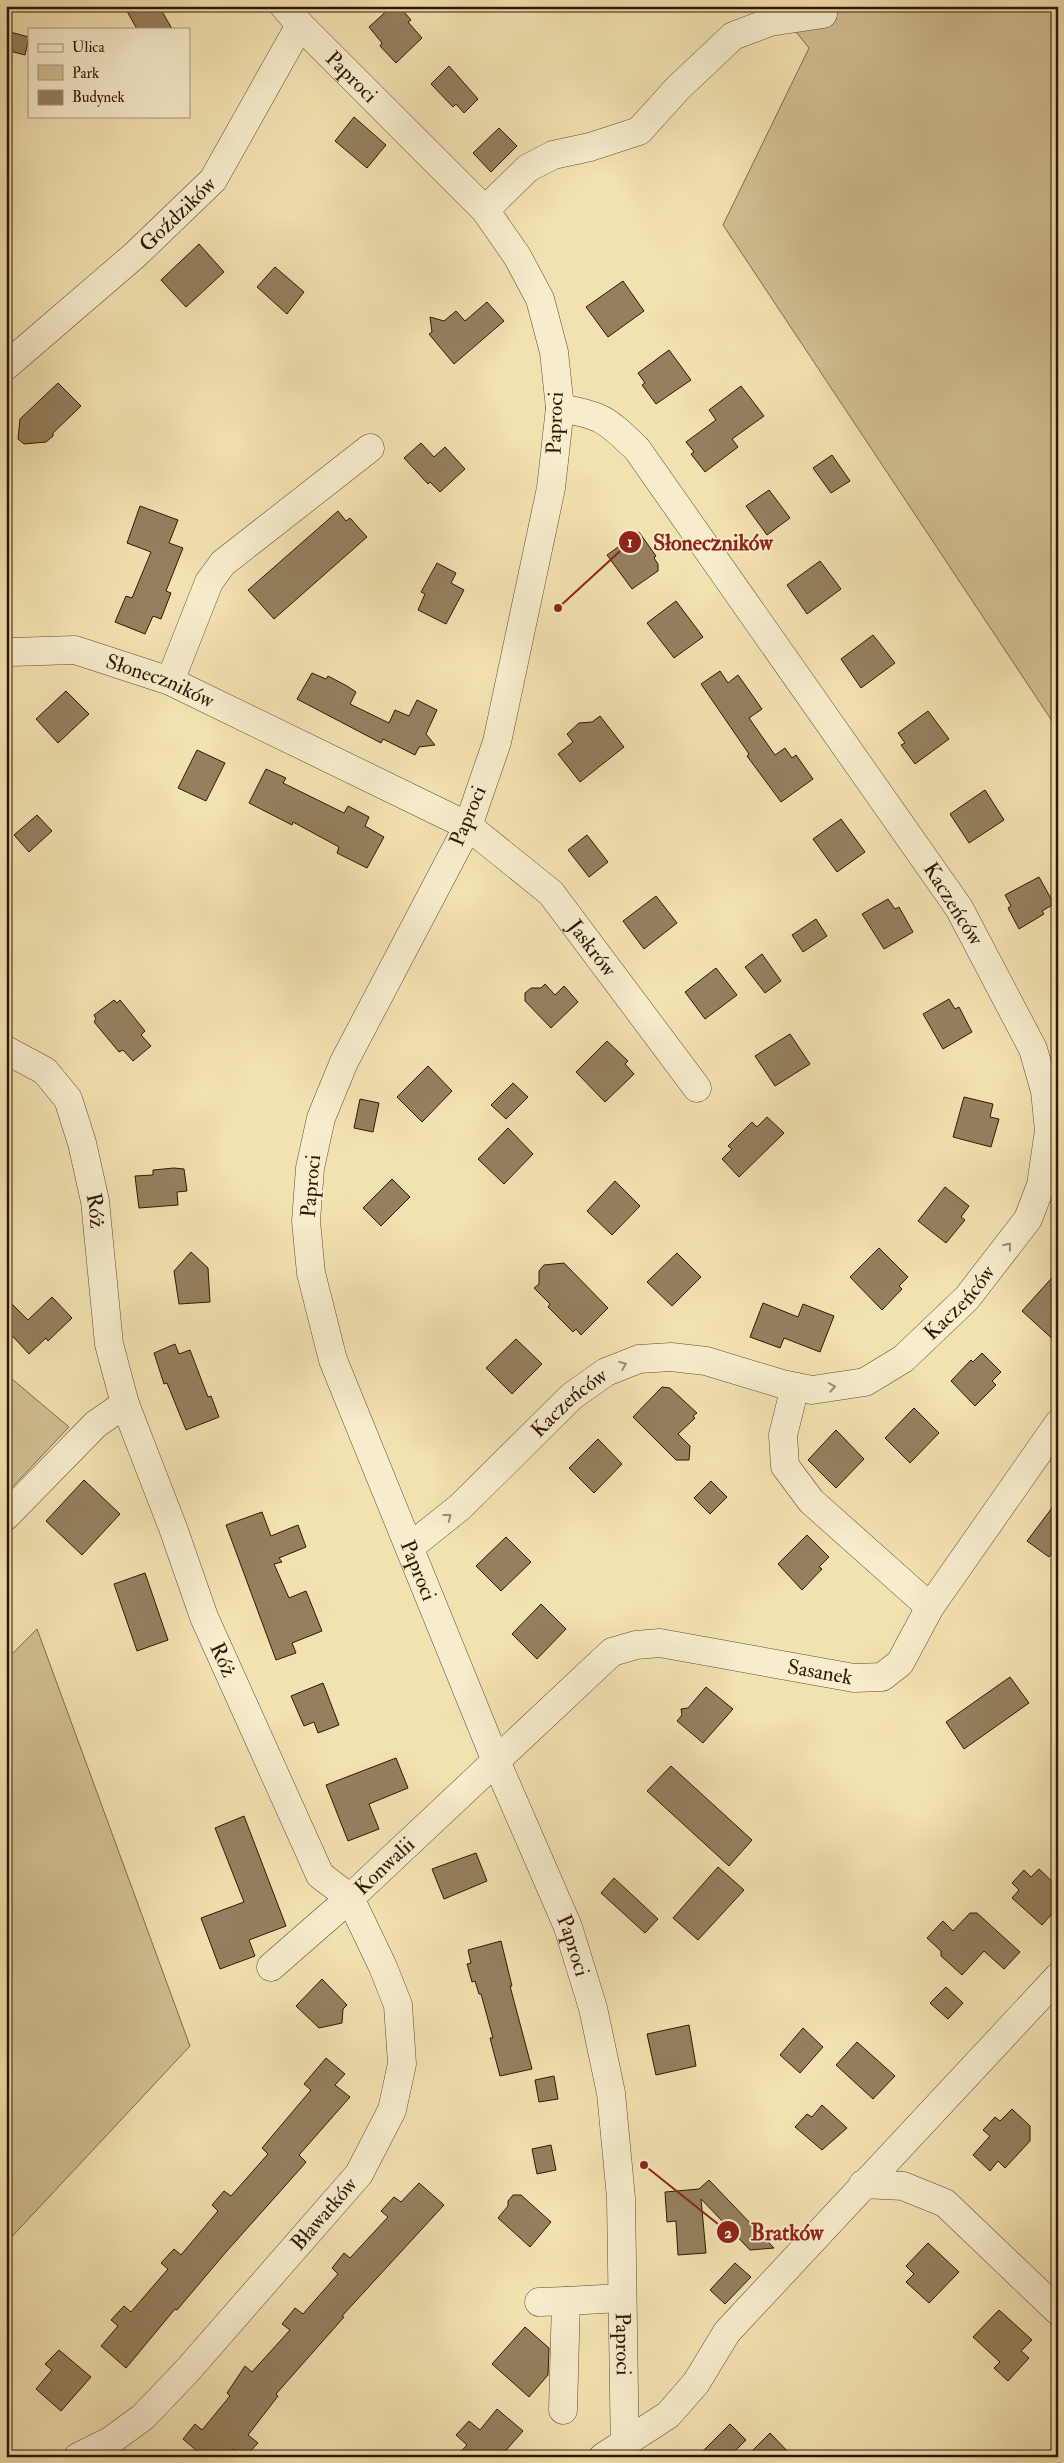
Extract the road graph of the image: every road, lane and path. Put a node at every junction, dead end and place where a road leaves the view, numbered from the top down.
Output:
1 (823, 14) dead end
2 (292, 16) edge
3 (485, 210) junction
4 (6, 366) edge
5 (560, 408) junction
6 (370, 448) dead end
7 (6, 654) edge
8 (170, 681) junction
9 (468, 826) junction
10 (6, 1050) edge
11 (697, 1088) dead end
12 (795, 1387) junction
13 (125, 1404) junction
14 (1058, 1424) edge
15 (6, 1516) edge
16 (410, 1546) junction
17 (930, 1607) junction
18 (496, 1761) junction
19 (350, 1898) junction
20 (271, 1967) dead end
21 (1058, 1977) edge
22 (863, 2184) junction
23 (622, 2298) junction
24 (566, 2301) junction
25 (539, 2302) dead end
26 (1058, 2311) edge
27 (563, 2410) dead end
28 (617, 2452) edge
29 (78, 2457) edge

1 - 3 street
2 - 3 street, Paproci
2 - 4 street, Goździków
3 - 5 street, Paproci
5 - 9 street, Paproci
12 -> 5 street, Kaczeńców
6 - 8 street
7 - 8 street, Słoneczników
8 - 9 street, Słoneczników
9 - 11 street, Jaskrów
9 - 16 street, Paproci
10 - 13 street, Róż
16 -> 12 street, Kaczeńców
12 - 17 street
13 - 15 street
13 - 19 street, Róż
14 - 17 street, Sasanek
16 - 18 street, Paproci
17 - 18 street, Sasanek
18 - 19 street, Konwalii
18 - 23 street, Paproci
19 - 20 street, Konwalii
19 - 29 street, Bławatków
21 - 22 street
22 - 26 street
22 - 28 street
23 - 24 street
23 - 28 street, Paproci
24 - 25 street
24 - 27 street

